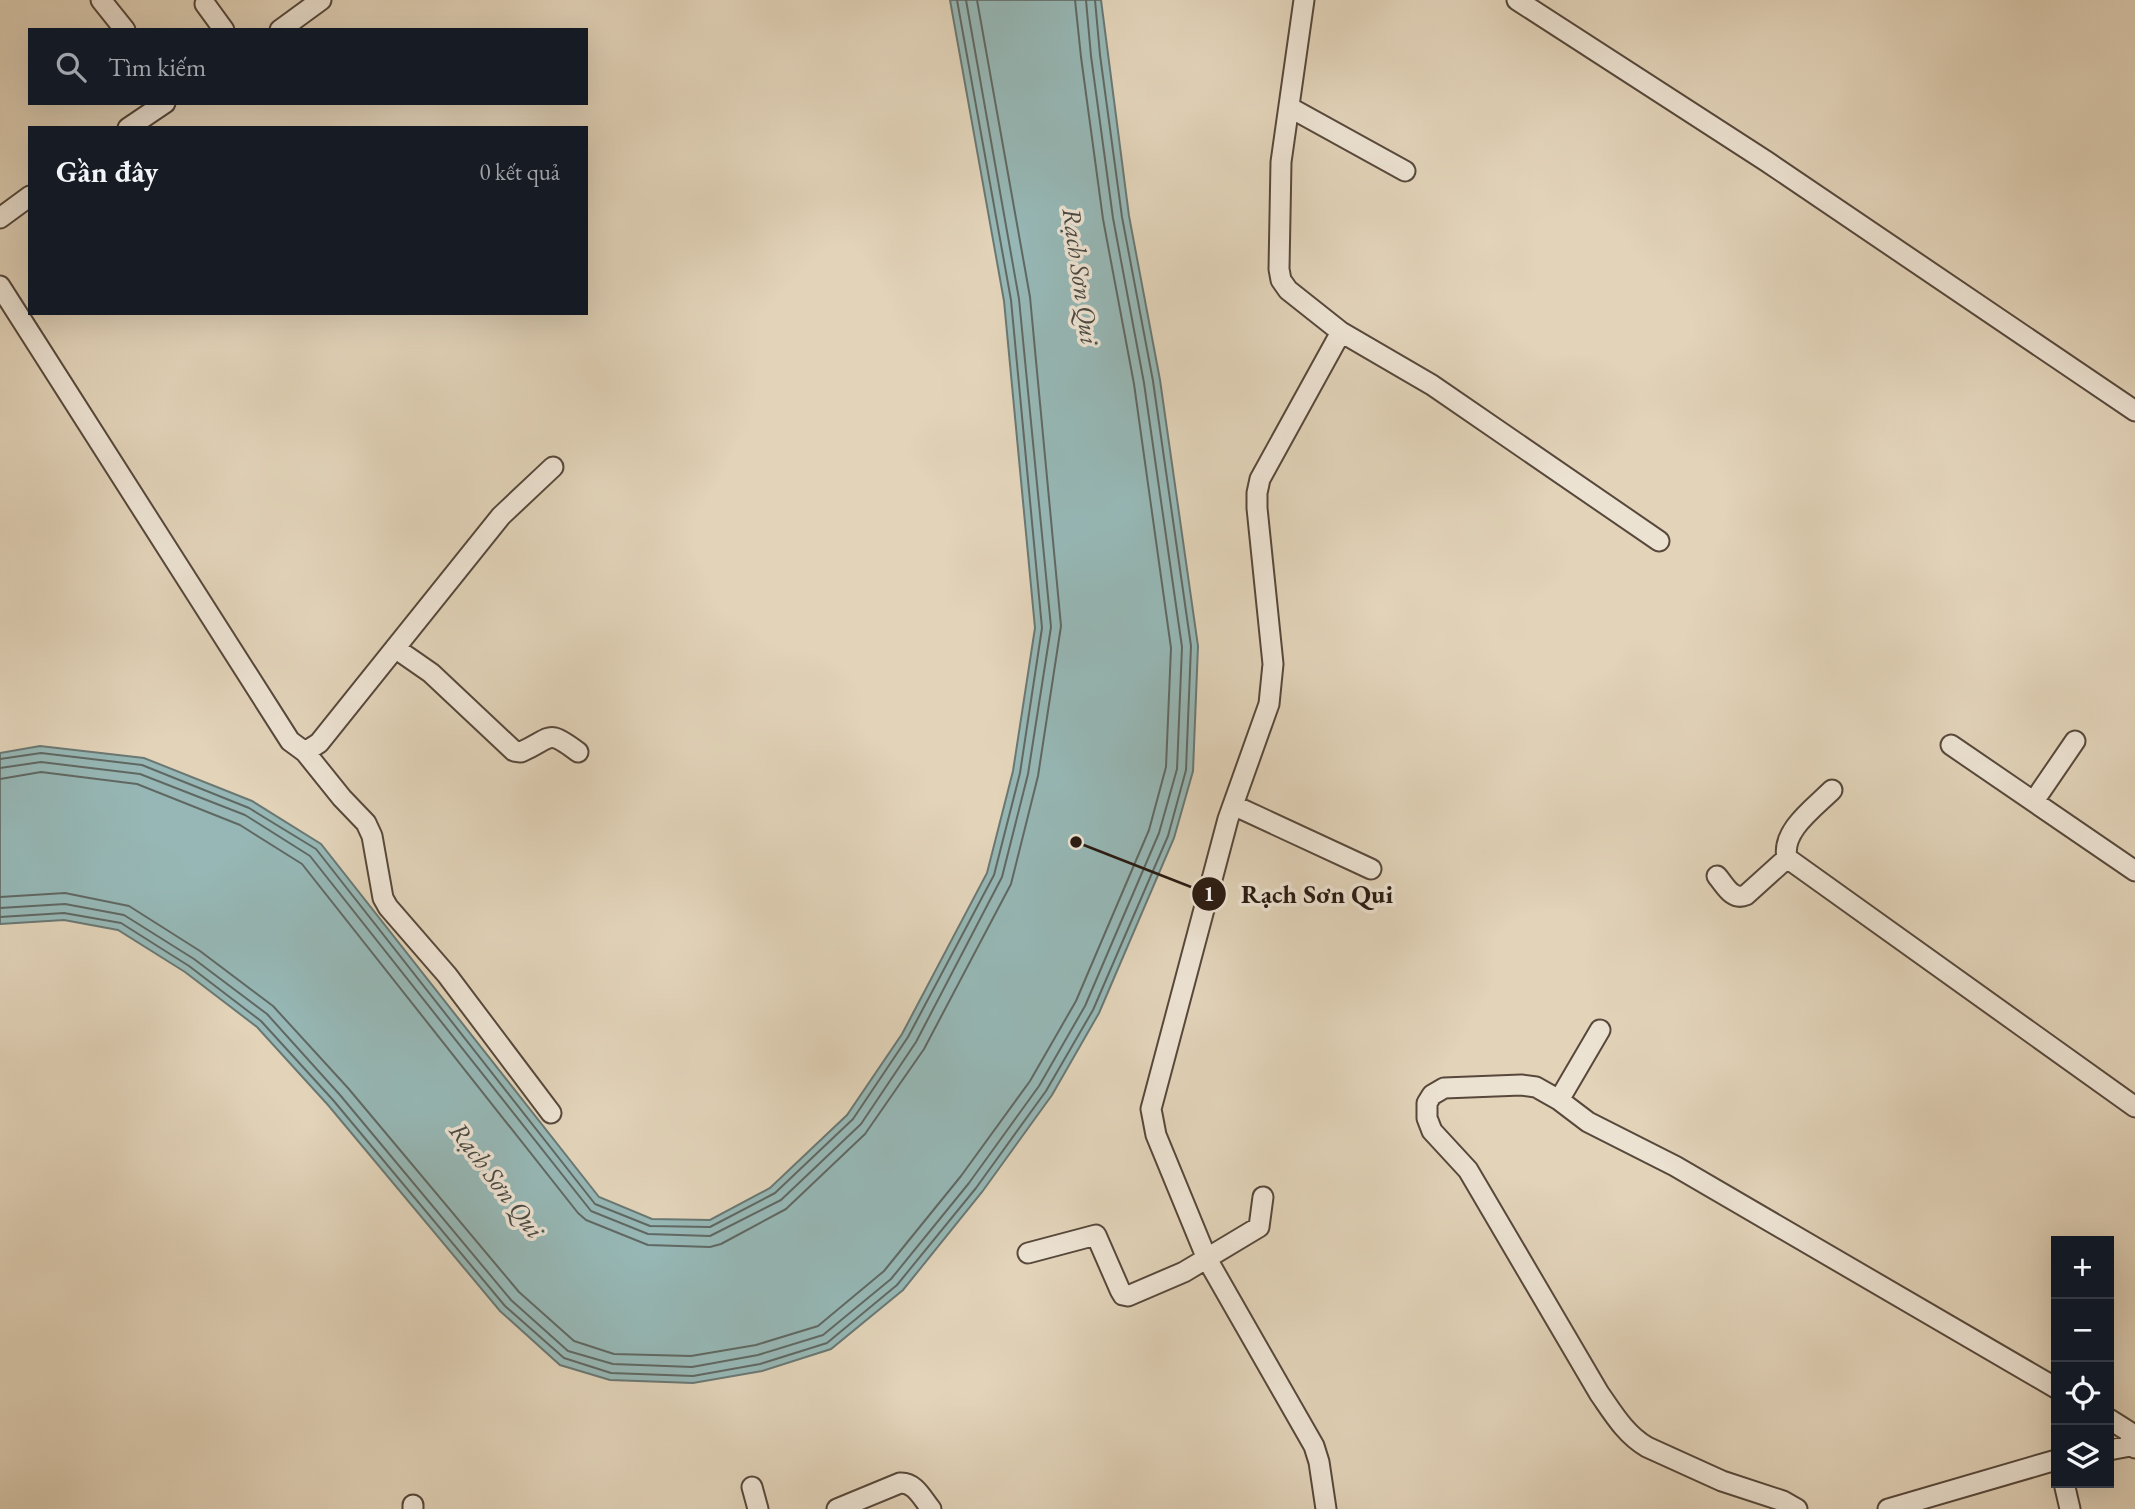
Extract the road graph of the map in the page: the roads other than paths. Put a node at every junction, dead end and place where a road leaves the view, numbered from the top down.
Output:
1 (101, 0) edge
2 (321, 0) edge
3 (1517, 0) edge
4 (205, 4) dead end
5 (1302, 16) edge
6 (123, 28) edge
7 (223, 28) edge
8 (283, 28) edge
9 (162, 105) edge
10 (1289, 107) junction
11 (131, 126) edge
12 (1405, 172) dead end
13 (28, 197) edge
14 (0, 218) edge
15 (0, 286) edge
16 (1341, 332) junction
17 (2135, 411) edge
18 (552, 467) dead end
19 (1659, 541) dead end
20 (395, 648) junction
21 (2075, 741) dead end
22 (1951, 745) dead end
23 (305, 752) junction
24 (578, 752) dead end
25 (1832, 790) dead end
26 (2034, 801) junction
27 (1233, 804) junction
28 (1787, 858) junction
29 (1371, 869) dead end
30 (2135, 871) edge
31 (1717, 876) dead end
32 (1600, 1030) dead end
33 (1559, 1100) junction
34 (2135, 1107) edge
35 (551, 1113) dead end
36 (1263, 1197) dead end
37 (1028, 1253) dead end
38 (1197, 1265) junction
39 (2051, 1385) edge
40 (2114, 1422) edge
41 (2135, 1446) edge
42 (2114, 1449) edge
43 (2051, 1462) edge
44 (752, 1487) dead end
45 (2065, 1488) edge
46 (1910, 1506) edge
47 (758, 1509) edge
48 (837, 1509) edge
49 (931, 1509) edge
50 (1326, 1509) edge
51 (1797, 1509) edge
52 (1888, 1509) edge
53 (2070, 1509) edge

1 - 6 street
2 - 8 street
3 - 17 street
4 - 7 street
5 - 10 street
9 - 11 street
10 - 12 street
10 - 16 street
13 - 14 street
15 - 23 street
16 - 19 street
16 - 27 street
18 - 20 street
20 - 23 street
20 - 24 street
21 - 26 street
22 - 26 street
23 - 35 street
25 - 28 street
26 - 30 street
27 - 29 street
27 - 38 street
28 - 31 street
28 - 34 street
32 - 33 street
33 - 39 street
33 - 51 street
36 - 38 street
37 - 38 street
38 - 50 street
40 - 41 street
41 - 42 street
43 - 46 street
44 - 47 street
45 - 53 street
46 - 52 street
48 - 49 street

